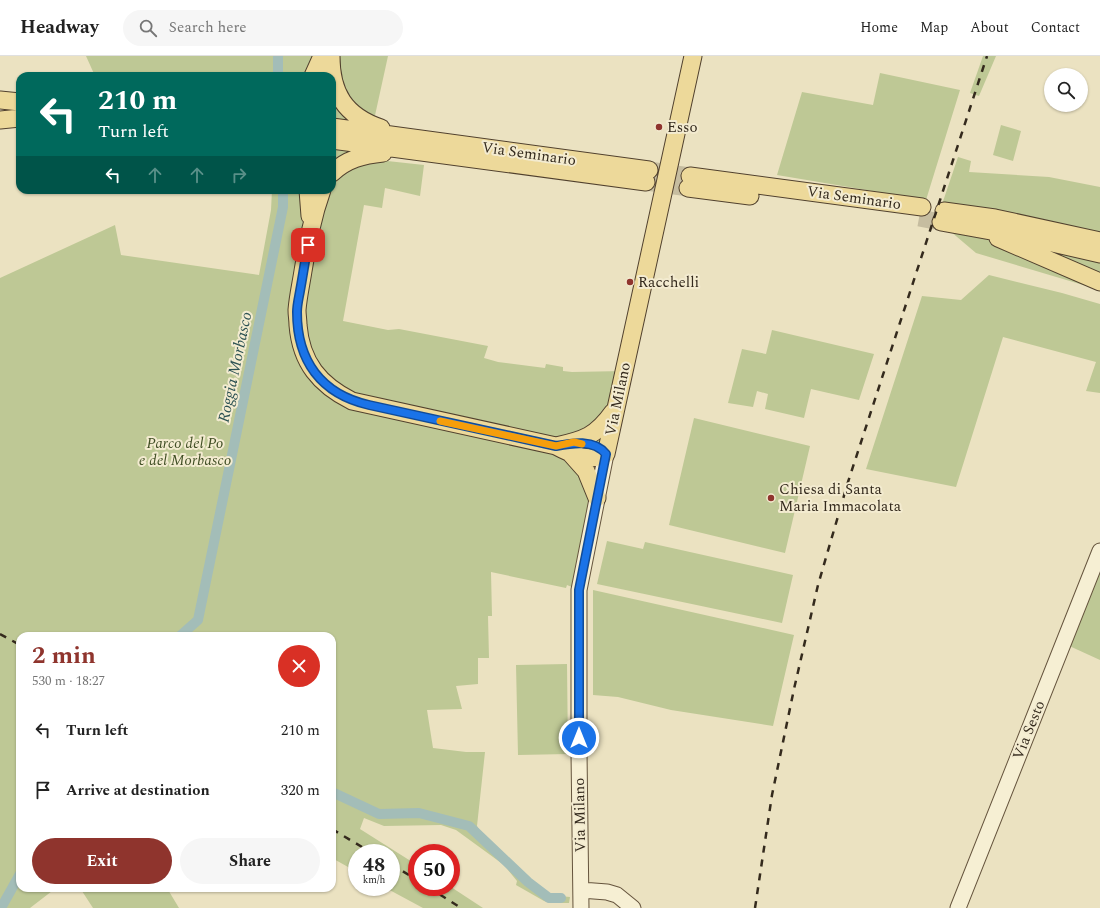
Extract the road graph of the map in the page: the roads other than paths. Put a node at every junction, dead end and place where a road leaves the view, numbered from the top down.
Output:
1 (322, 56) edge
2 (331, 56) edge
3 (693, 56) edge
4 (315, 72) edge
5 (332, 72) edge
6 (336, 88) edge
7 (0, 100) edge
8 (16, 102) edge
9 (16, 118) edge
10 (0, 120) edge
11 (336, 128) edge
12 (336, 140) edge
13 (407, 144) junction
14 (336, 169) edge
15 (648, 176) tunnel mouth
16 (689, 182) tunnel mouth
17 (308, 194) edge
18 (321, 194) edge
19 (920, 213) tunnel mouth
20 (995, 218) junction
21 (310, 227) junction
22 (972, 227) junction
23 (1100, 229) edge
24 (1100, 241) edge
25 (1100, 254) edge
26 (1100, 282) edge
27 (616, 408) junction
28 (566, 447) junction
29 (606, 454) junction
30 (597, 498) junction
31 (1100, 551) edge
32 (581, 890) junction
33 (582, 908) edge
34 (633, 908) edge
35 (958, 908) edge

1 - 4 main road
2 - 5 main road
3 - 27 main road, Via Milano
6 - 13 main road
7 - 8 main road
9 - 10 main road
11 - 13 main road
12 - 13 main road
13 - 14 main road
13 - 15 main road, Via Seminario
16 - 19 main road, Via Seminario
17 - 21 main road
18 - 21 main road
20 - 22 main road
20 - 23 main road
20 - 24 main road
21 - 28 main road
22 - 25 main road
22 - 26 main road
27 - 28 main road
27 - 29 main road, Via Milano
28 - 29 main road
28 - 30 main road
29 - 30 main road, Via Milano
30 - 32 main road, Via Milano
31 - 35 main road, Via Sesto
32 - 33 main road, Via Milano
32 - 34 main road

